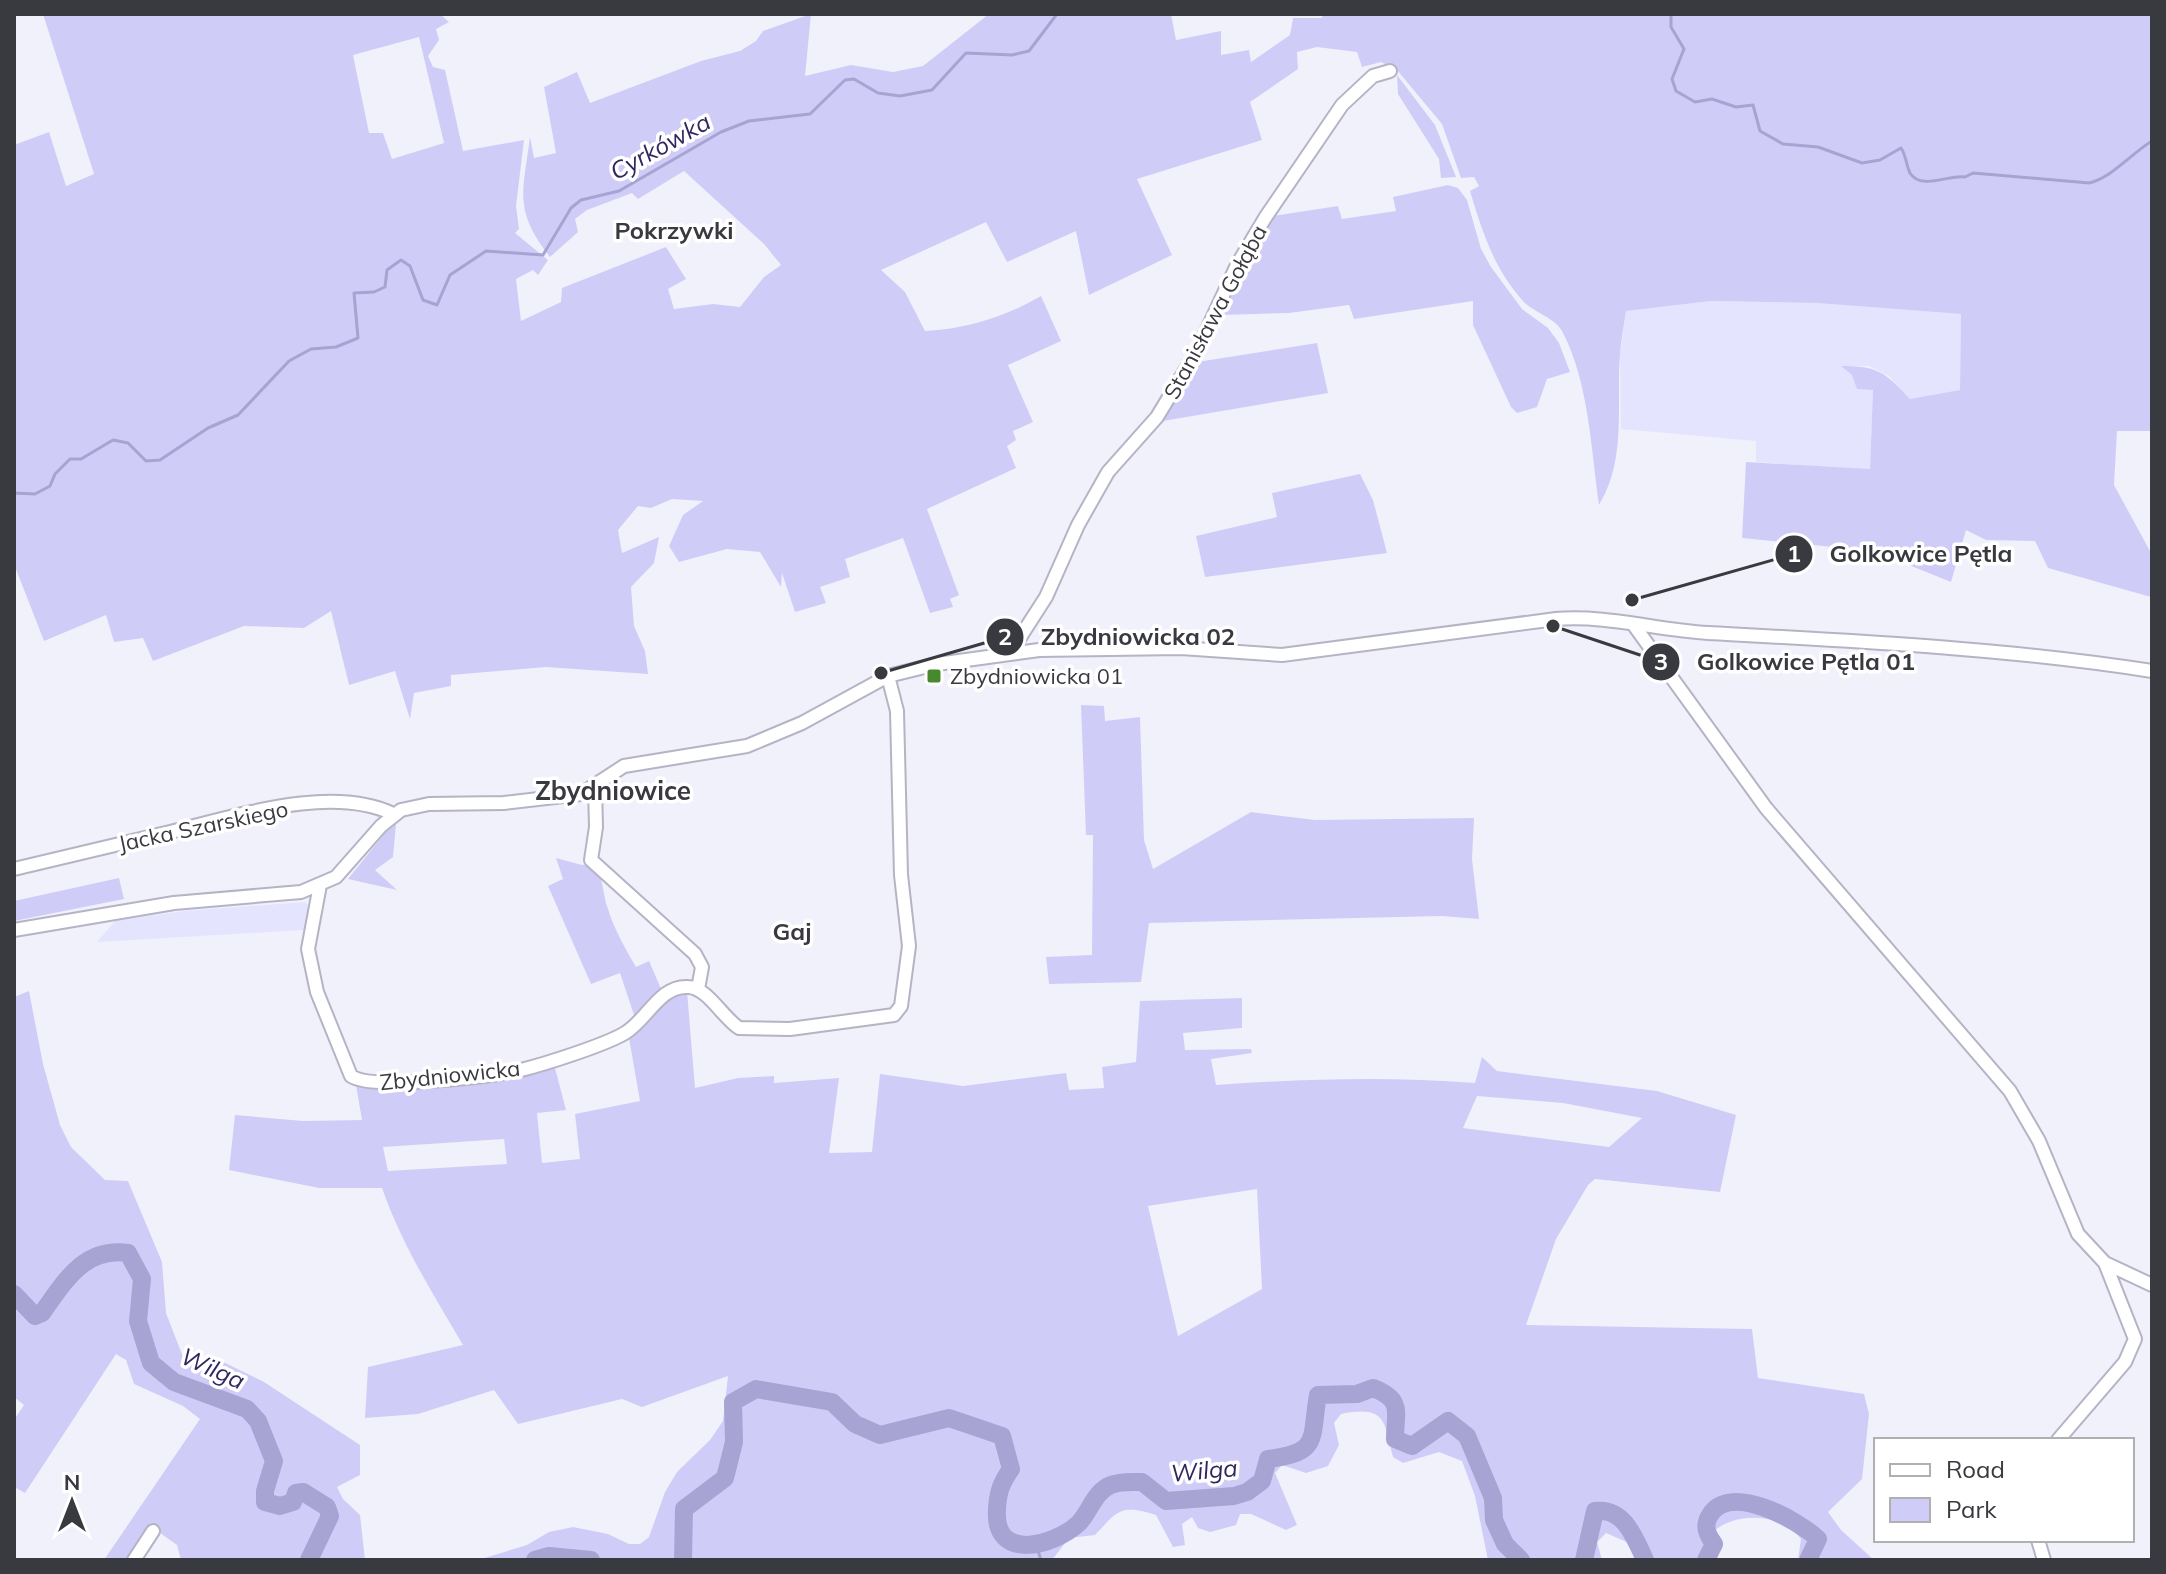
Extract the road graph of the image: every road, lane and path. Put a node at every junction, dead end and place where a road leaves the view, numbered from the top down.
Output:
1 (1390, 71) dead end
2 (1633, 624) junction
3 (1010, 653) junction
4 (2152, 671) edge
5 (888, 676) junction
6 (595, 787) junction
7 (393, 814) junction
8 (14, 869) edge
9 (320, 885) junction
10 (14, 930) edge
11 (698, 989) junction
12 (2105, 1263) junction
13 (2152, 1285) edge
14 (2060, 1438) edge
15 (153, 1531) dead end
16 (134, 1560) edge

1 - 3 street, Stanisława Gołąba
2 - 3 street
2 - 4 street
2 - 12 street
3 - 5 street
5 - 6 street
5 - 11 street
6 - 7 street
6 - 11 street
7 - 8 street, Jacka Szarskiego
7 - 9 street
9 - 10 street
9 - 11 street, Zbydniowicka
12 - 13 street
12 - 14 street
15 - 16 street

